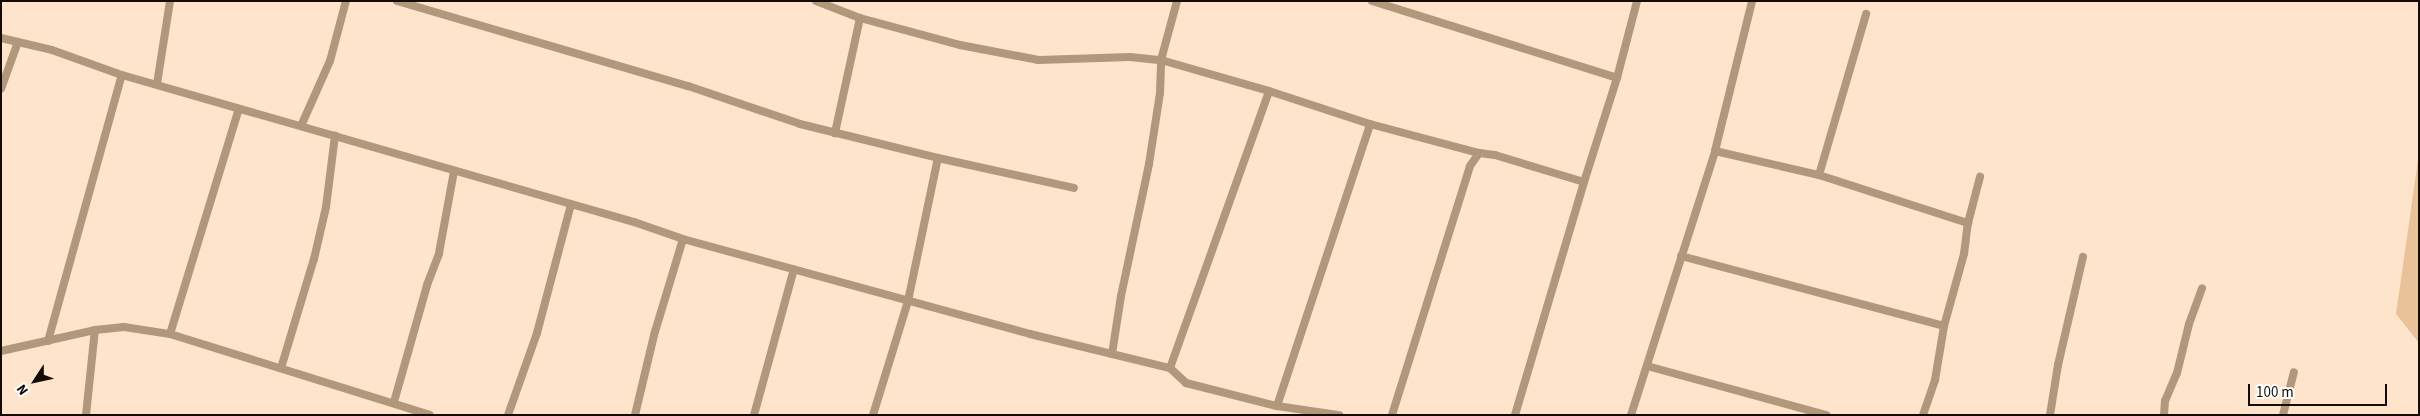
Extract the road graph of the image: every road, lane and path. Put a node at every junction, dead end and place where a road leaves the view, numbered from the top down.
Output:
1 (170, 1) edge
2 (346, 1) edge
3 (397, 1) edge
4 (816, 1) edge
5 (1177, 1) edge
6 (1372, 1) edge
7 (1637, 1) edge
8 (1752, 1) edge
9 (1866, 14) dead end
10 (860, 18) junction
11 (1, 38) edge
12 (18, 42) junction
13 (1161, 60) junction
14 (122, 75) junction
15 (1617, 78) junction
16 (157, 84) junction
17 (1, 89) edge
18 (1269, 91) junction
19 (239, 109) junction
20 (1370, 124) junction
21 (301, 126) junction
22 (835, 133) junction
23 (334, 136) junction
24 (1715, 151) junction
25 (1479, 153) junction
26 (938, 158) junction
27 (454, 171) junction
28 (1819, 175) junction
29 (1980, 177) dead end
30 (1584, 182) junction
31 (1074, 188) dead end
32 (571, 204) junction
33 (1968, 223) junction
34 (683, 239) junction
35 (1682, 256) junction
36 (2083, 257) dead end
37 (794, 269) junction
38 (2202, 288) dead end
39 (908, 301) junction
40 (1944, 326) junction
41 (95, 330) junction
42 (170, 334) junction
43 (48, 341) junction
44 (1, 351) edge
45 (1112, 354) junction
46 (1647, 366) junction
47 (281, 368) junction
48 (1170, 368) junction
49 (2294, 372) dead end
50 (394, 402) junction
51 (1277, 406) junction
52 (86, 415) edge
53 (430, 415) edge
54 (508, 415) edge
55 (635, 415) edge
56 (754, 415) edge
57 (873, 415) edge
58 (1338, 415) edge
59 (1392, 415) edge
60 (1515, 415) edge
61 (1631, 415) edge
62 (1826, 415) edge
63 (1923, 415) edge
64 (2050, 415) edge
65 (2164, 415) edge
66 (2283, 415) edge

1 - 16 street
2 - 21 street
3 - 22 street
4 - 10 street
5 - 13 street
6 - 15 street
7 - 15 street
8 - 24 street
9 - 28 street
10 - 13 street
10 - 22 street
11 - 12 street
12 - 14 street
12 - 17 street
13 - 18 street
13 - 45 street
14 - 16 street
14 - 43 street
15 - 30 street
16 - 19 street
18 - 20 street
18 - 48 street
19 - 21 street
19 - 42 street
20 - 25 street
20 - 51 street
21 - 23 street
22 - 26 street
23 - 27 street
23 - 47 street
24 - 28 street
24 - 35 street
25 - 30 street
25 - 59 street
26 - 31 street
26 - 39 street
27 - 32 street
27 - 50 street
28 - 33 street
29 - 33 street
30 - 60 street
32 - 34 street
32 - 54 street
33 - 40 street
34 - 37 street
34 - 55 street
35 - 40 street
35 - 46 street
36 - 64 street
37 - 39 street
37 - 56 street
38 - 65 street
39 - 45 street
39 - 57 street
40 - 63 street
41 - 42 street
41 - 43 street
41 - 52 street
42 - 47 street
43 - 44 street
45 - 48 street
46 - 61 street
46 - 62 street
47 - 50 street
48 - 51 street
49 - 66 street
50 - 53 street
51 - 58 street

